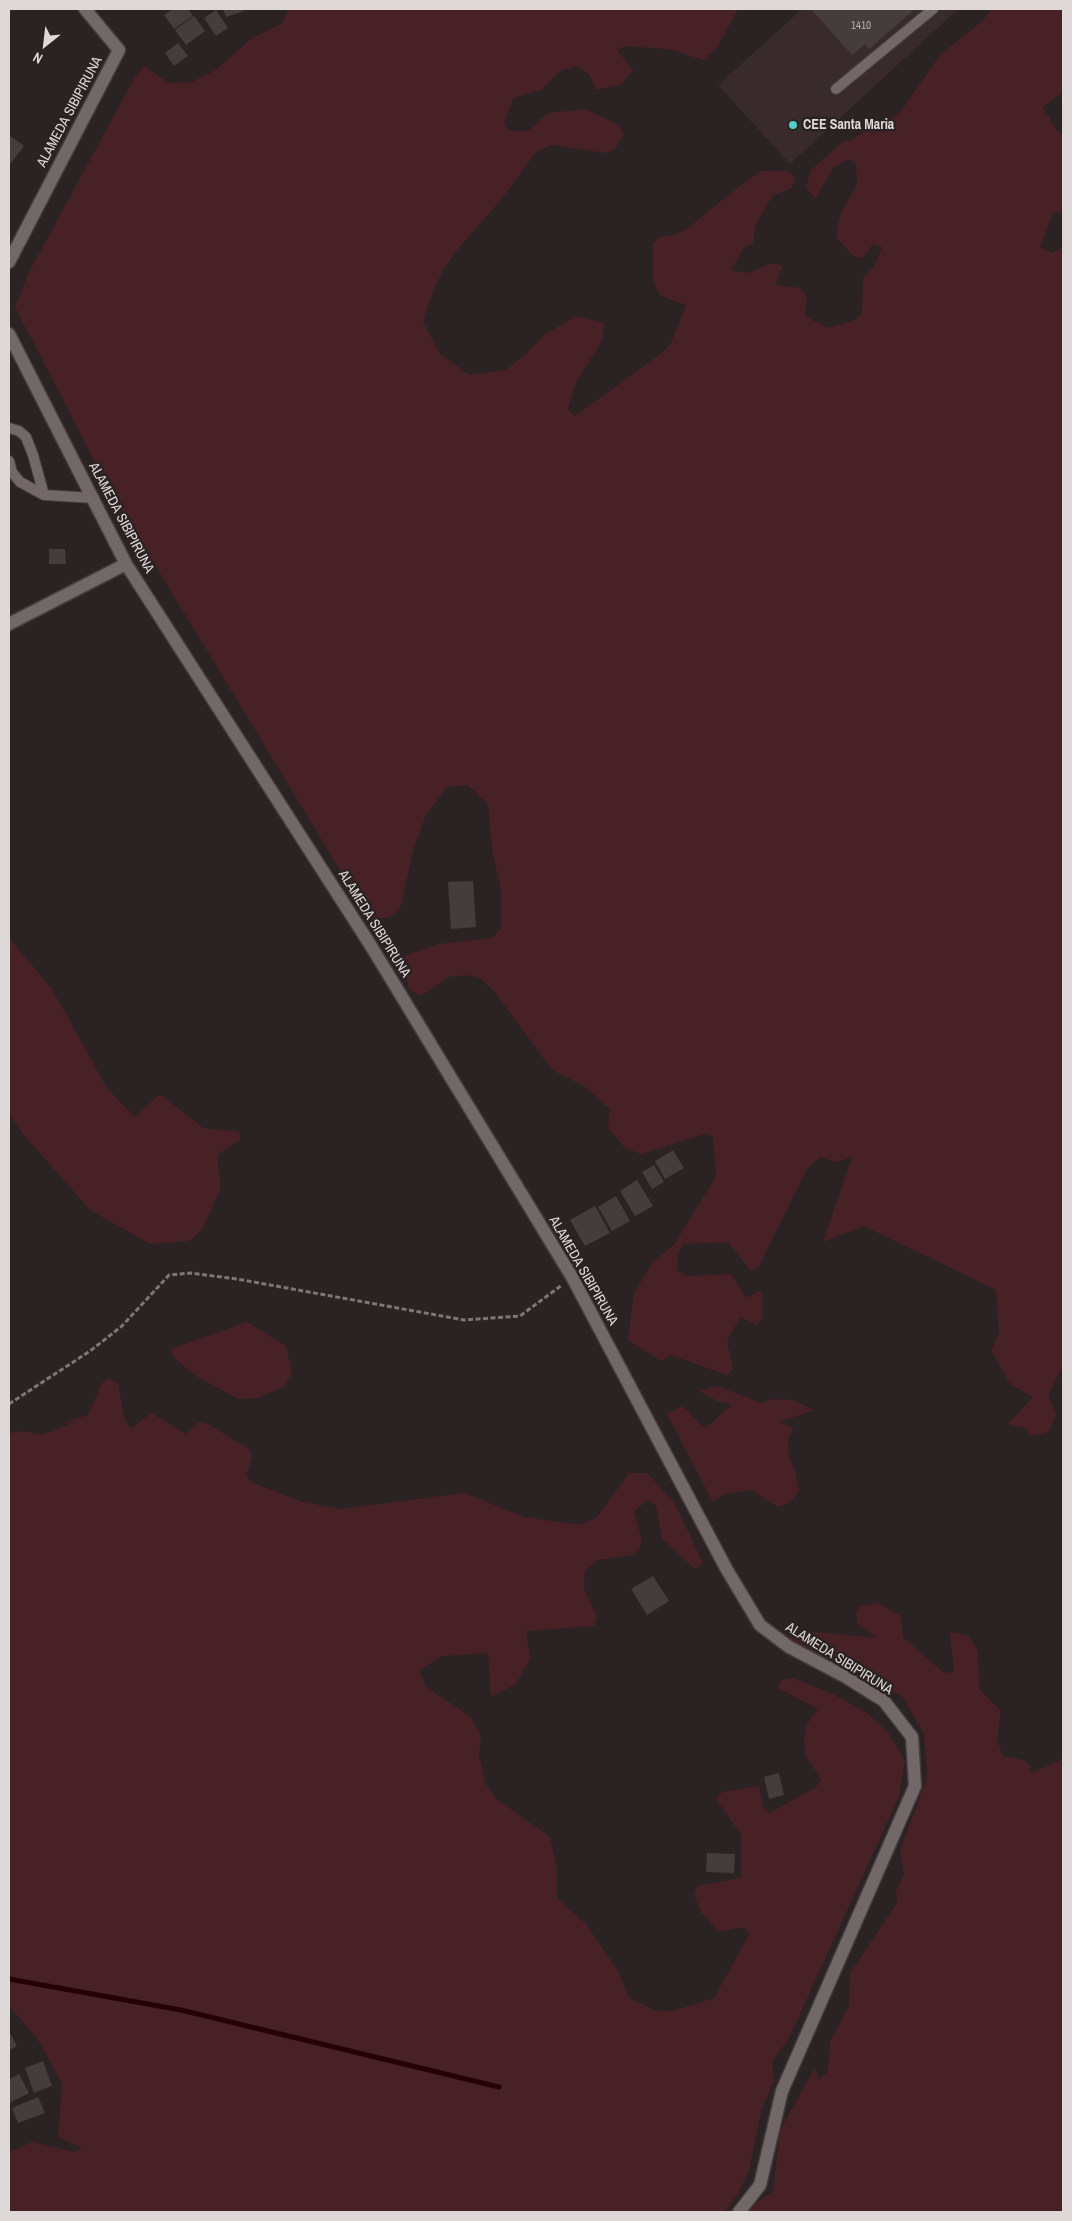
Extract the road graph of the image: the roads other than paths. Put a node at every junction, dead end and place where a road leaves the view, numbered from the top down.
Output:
1 (86, 9) edge
2 (932, 9) edge
3 (836, 88) dead end
4 (9, 262) edge
5 (9, 334) edge
6 (9, 428) edge
7 (9, 462) edge
8 (44, 495) junction
9 (94, 498) junction
10 (126, 564) junction
11 (9, 624) edge
12 (739, 2212) edge

1 - 4 street, ALAMEDA SIBIPIRUNA
2 - 3 lane
5 - 9 street, ALAMEDA SIBIPIRUNA
6 - 8 lane
7 - 8 lane
8 - 9 lane
9 - 10 street, ALAMEDA SIBIPIRUNA
10 - 11 street
10 - 12 street, ALAMEDA SIBIPIRUNA

